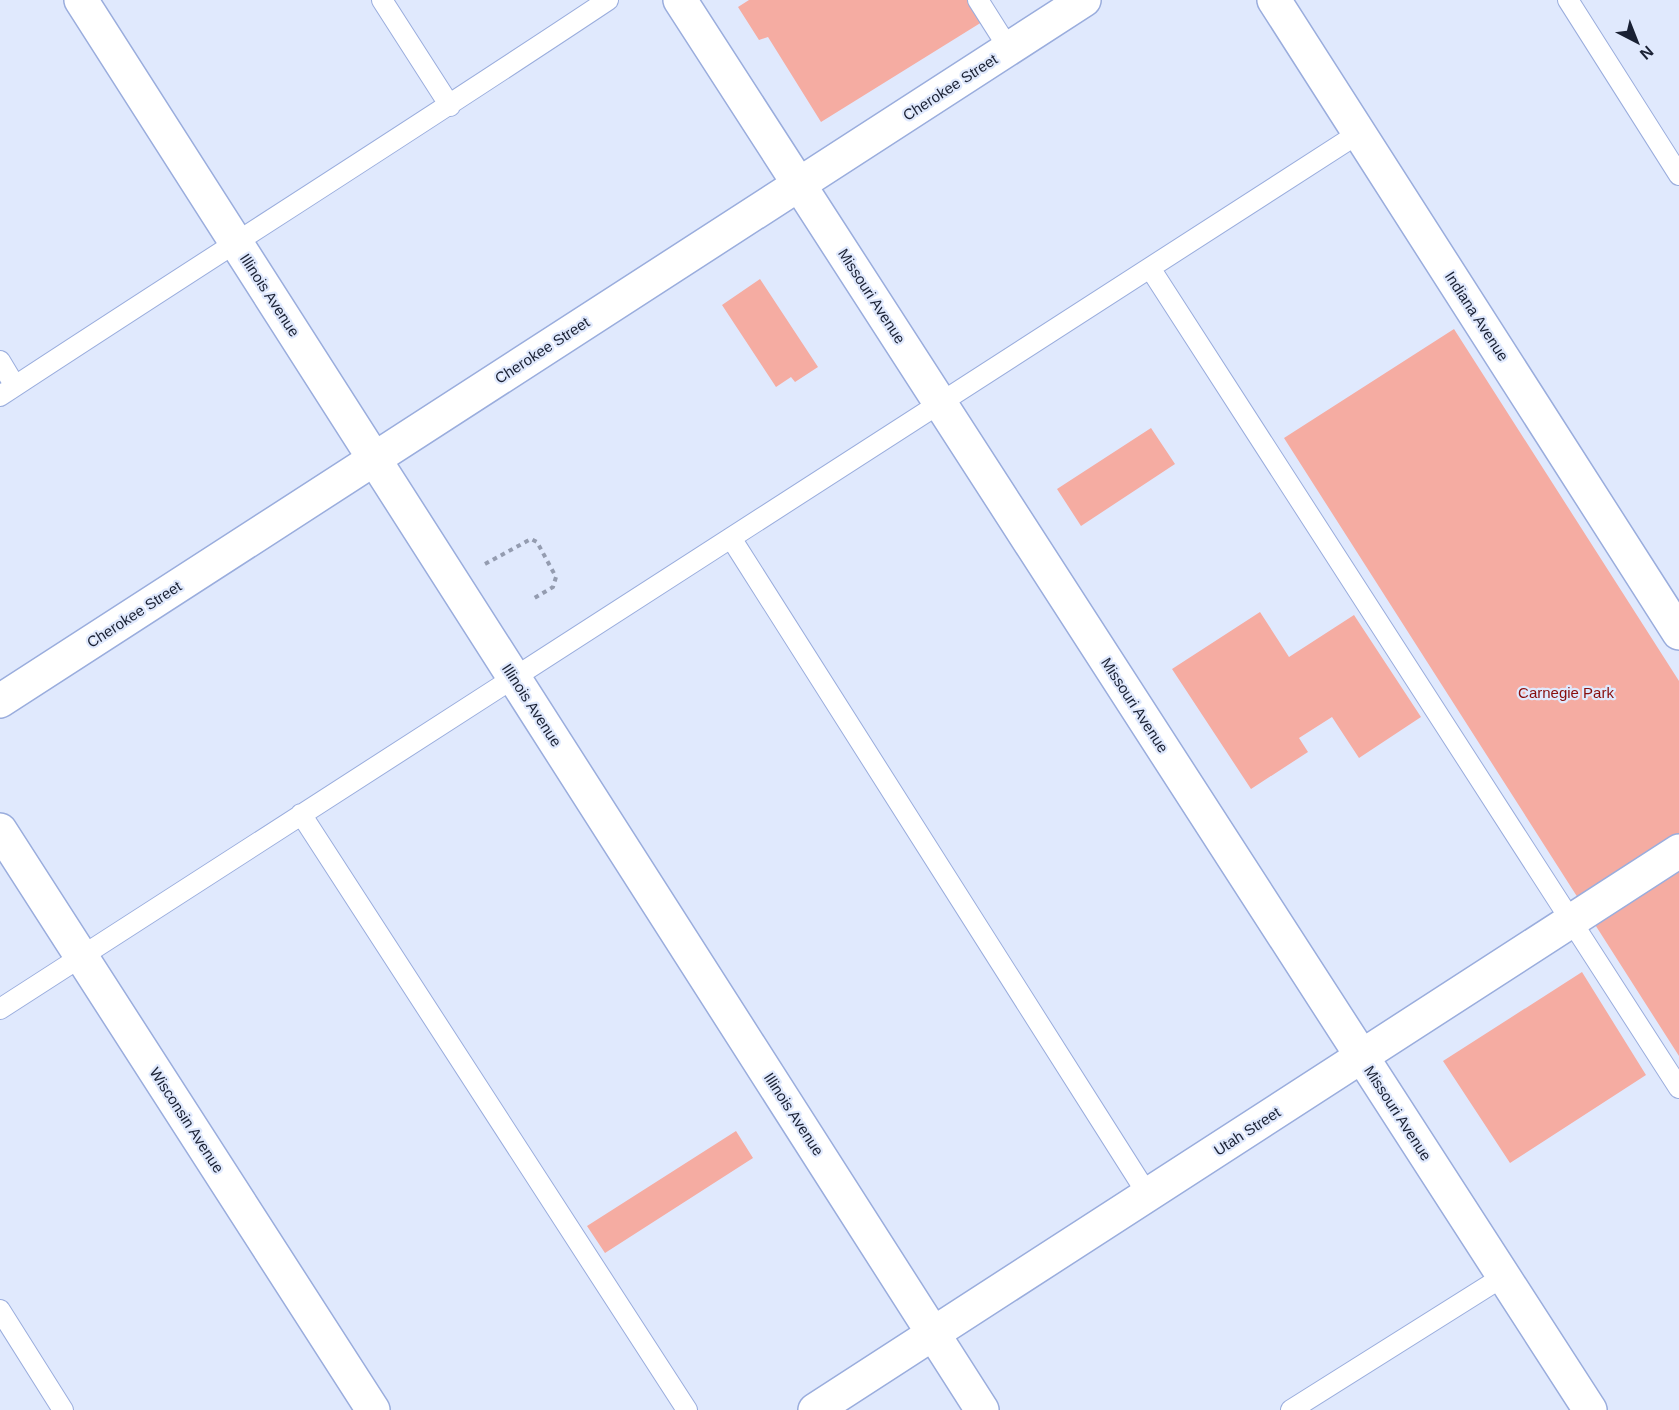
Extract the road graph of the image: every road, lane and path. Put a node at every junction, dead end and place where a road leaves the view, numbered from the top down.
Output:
1 (81, 0) edge
2 (382, 0) edge
3 (608, 0) edge
4 (680, 0) edge
5 (978, 0) edge
6 (1084, 0) edge
7 (1274, 0) edge
8 (1568, 0) edge
9 (1009, 49) junction
10 (450, 106) junction
11 (1359, 133) junction
12 (1679, 175) edge
13 (799, 184) junction
14 (236, 242) junction
15 (1149, 268) junction
16 (0, 361) edge
17 (8, 391) edge
18 (940, 403) junction
19 (375, 459) junction
20 (731, 538) junction
21 (485, 564) dead end
22 (531, 600) dead end
23 (1679, 633) edge
24 (514, 677) junction
25 (0, 701) edge
26 (301, 814) junction
27 (0, 830) edge
28 (1679, 851) edge
29 (1572, 921) junction
30 (82, 957) junction
31 (0, 1009) edge
32 (1362, 1057) junction
33 (1679, 1088) edge
34 (1148, 1195) junction
35 (1504, 1276) junction
36 (0, 1310) edge
37 (934, 1333) junction
38 (63, 1410) edge
39 (373, 1410) edge
40 (687, 1410) edge
41 (815, 1410) edge
42 (982, 1410) edge
43 (1291, 1410) edge
44 (1590, 1410) edge

1 - 14 street, Illinois Avenue
2 - 10 lane
3 - 10 lane
4 - 13 street, Missouri Avenue
5 - 9 lane
6 - 9 street, Cherokee Street
7 - 11 street, Indiana Avenue
8 - 12 lane
9 - 13 street, Cherokee Street
10 - 14 lane
11 - 15 lane
11 - 23 street, Indiana Avenue
13 - 18 street, Missouri Avenue
13 - 19 street, Cherokee Street
14 - 17 lane
14 - 19 street, Illinois Avenue
15 - 18 lane
15 - 29 lane
16 - 17 lane
18 - 20 lane
18 - 32 street, Missouri Avenue
19 - 24 street, Illinois Avenue
19 - 25 street, Cherokee Street
20 - 24 lane
20 - 34 lane
21 - 22 path
24 - 26 lane
24 - 37 street, Illinois Avenue
26 - 30 lane
26 - 40 lane
27 - 30 street, Wisconsin Avenue
28 - 29 street, Utah Street
29 - 32 street, Utah Street
29 - 33 lane
30 - 31 lane
30 - 39 street, Wisconsin Avenue
32 - 34 street, Utah Street
32 - 35 street, Missouri Avenue
34 - 37 street, Utah Street
35 - 43 lane
35 - 44 street, Missouri Avenue
36 - 38 lane
37 - 41 street, Utah Street
37 - 42 street, Illinois Avenue

